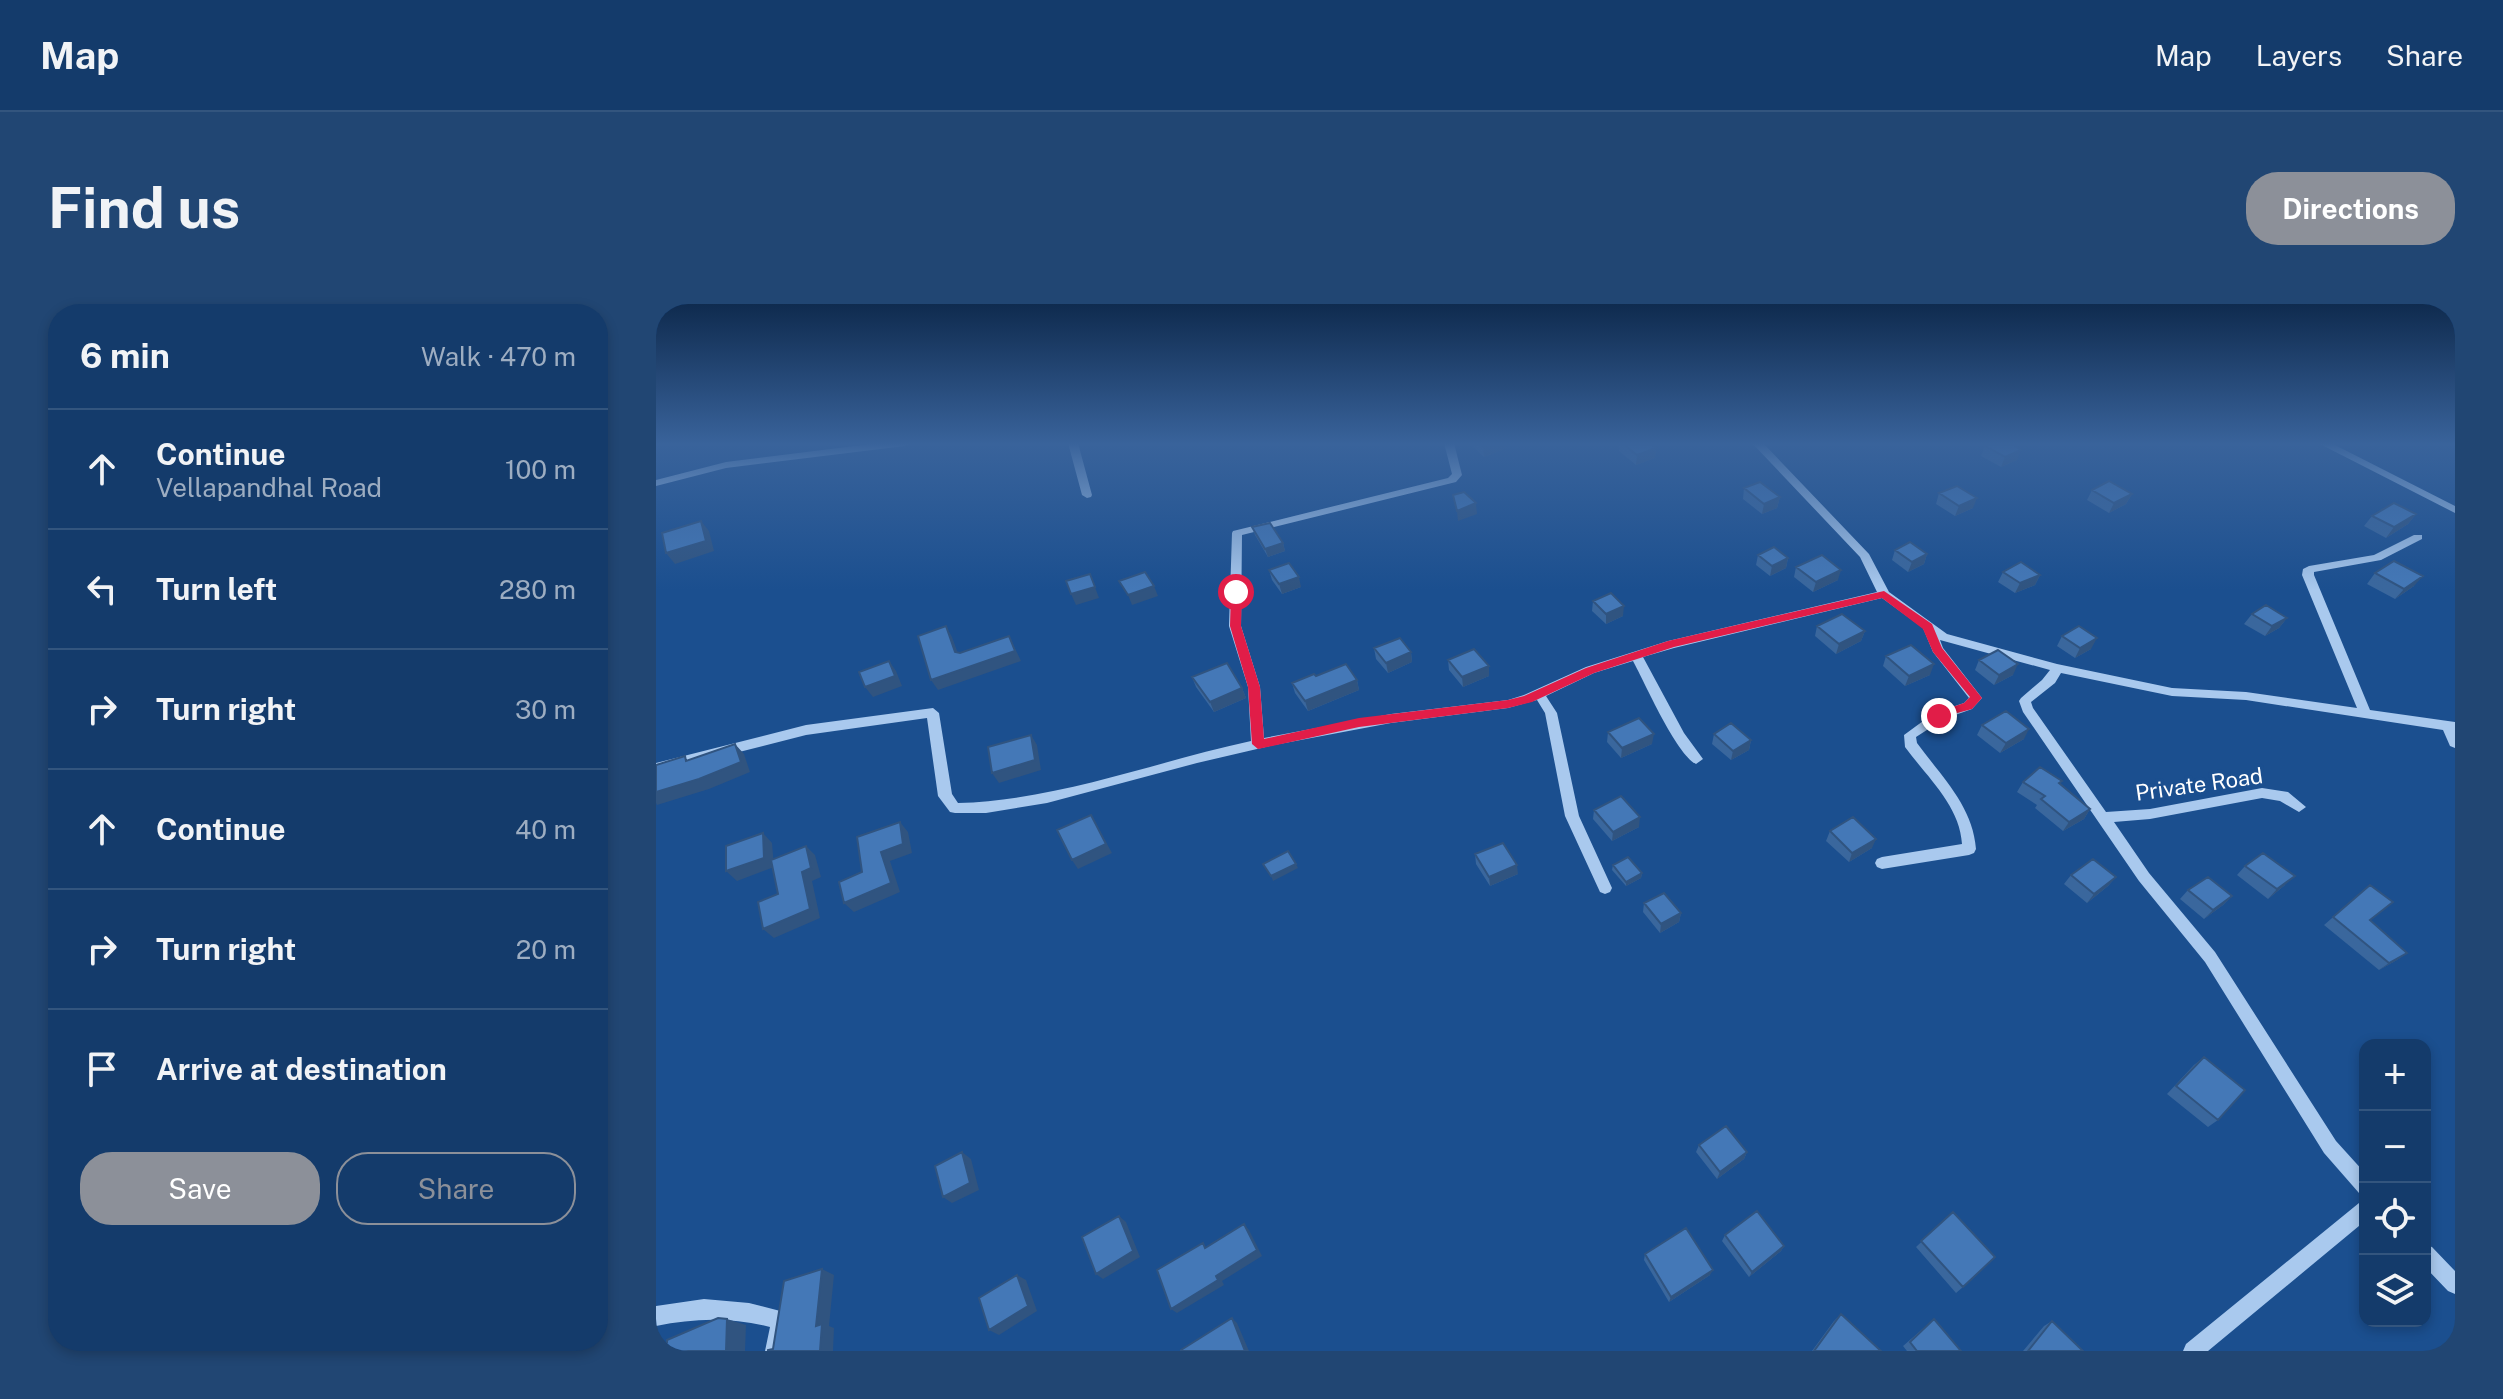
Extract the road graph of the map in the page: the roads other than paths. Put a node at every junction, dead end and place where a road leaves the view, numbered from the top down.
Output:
1 (1086, 492) edge
2 (1402, 492) edge
3 (1804, 492) edge
4 (2419, 492) edge
5 (1087, 495) dead end
6 (2455, 510) edge
7 (2418, 537) dead end
8 (1884, 594) junction
9 (1928, 627) junction
10 (1636, 655) junction
11 (2057, 668) junction
12 (1539, 694) junction
13 (2365, 713) junction
14 (2451, 726) edge
15 (2455, 743) edge
16 (1258, 744) junction
17 (1696, 759) dead end
18 (656, 768) edge
19 (2299, 807) dead end
20 (2102, 818) junction
21 (1882, 863) dead end
22 (1605, 888) dead end
23 (2362, 1183) edge
24 (2359, 1214) edge
25 (2426, 1255) edge
26 (2455, 1284) edge
27 (656, 1316) edge
28 (775, 1351) edge
29 (2193, 1351) edge

1 - 5 street
2 - 16 street
3 - 8 street
4 - 6 street
7 - 13 street
8 - 9 street
8 - 10 street
9 - 11 street
9 - 21 street
10 - 12 street
10 - 17 street
11 - 13 street
11 - 20 street
12 - 16 street
12 - 22 street
13 - 14 street
14 - 15 street
16 - 18 street
19 - 20 street, Private Road
20 - 23 street
24 - 29 street
25 - 26 street
27 - 28 street

